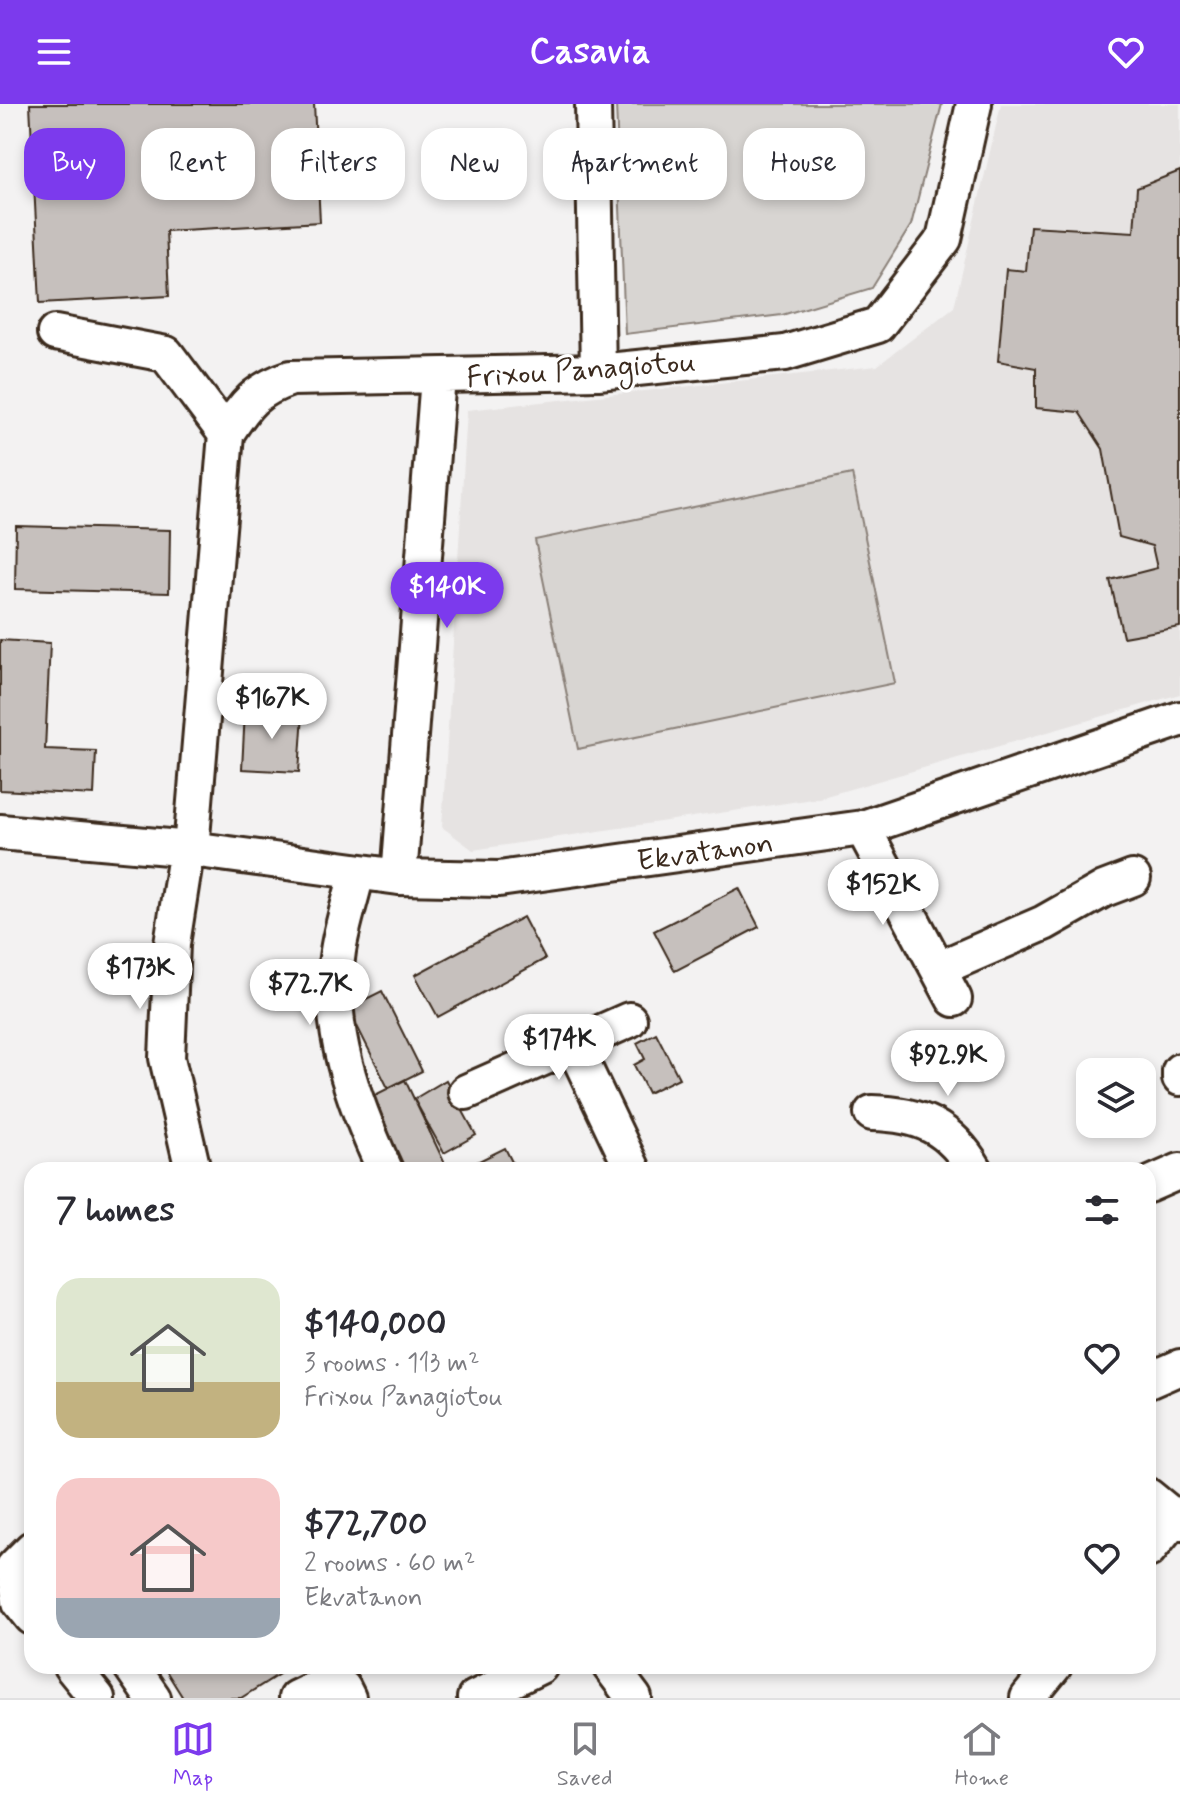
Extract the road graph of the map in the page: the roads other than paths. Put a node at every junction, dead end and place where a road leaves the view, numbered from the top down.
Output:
1 (593, 104) edge
2 (974, 104) edge
3 (55, 333) dead end
4 (598, 372) junction
5 (438, 377) junction
6 (226, 434) junction
7 (1180, 719) edge
8 (863, 828) junction
9 (0, 832) edge
10 (189, 848) junction
11 (357, 873) junction
12 (399, 877) junction
13 (1133, 878) dead end
14 (938, 969) junction
15 (954, 999) dead end
16 (629, 1020) dead end
17 (573, 1044) junction
18 (1180, 1071) edge
19 (1180, 1078) edge
20 (466, 1092) dead end
21 (872, 1113) dead end
22 (191, 1162) edge
23 (381, 1162) edge
24 (629, 1162) edge
25 (969, 1162) edge
26 (1180, 1171) edge
27 (1156, 1182) edge
28 (1180, 1367) edge
29 (1156, 1378) edge
30 (1156, 1502) edge
31 (1177, 1519) edge
32 (1156, 1541) edge
33 (24, 1557) edge
34 (24, 1607) edge
35 (78, 1674) edge
36 (136, 1674) edge
37 (524, 1674) edge
38 (616, 1674) edge
39 (1048, 1674) edge
40 (97, 1698) edge
41 (153, 1698) edge
42 (296, 1698) edge
43 (348, 1698) edge
44 (475, 1698) edge
45 (634, 1698) edge
46 (1028, 1698) edge

1 - 4 street
2 - 4 street, Frixou Panagiotou
3 - 6 street
4 - 5 street, Frixou Panagiotou
5 - 6 street
5 - 12 street, Frixou Panagiotou
6 - 10 street
7 - 8 street, Ekvatanon
8 - 12 street, Ekvatanon
8 - 14 street
9 - 10 street, Ekvatanon
10 - 11 street, Ekvatanon
10 - 22 street
11 - 12 street, Ekvatanon
11 - 23 street
13 - 14 street
14 - 15 street
16 - 17 street
17 - 20 street
17 - 24 street
18 - 19 street
21 - 25 street
26 - 27 street
28 - 29 street
30 - 31 street
31 - 32 street
33 - 34 street
35 - 40 street
36 - 41 street
37 - 44 street
38 - 45 street
39 - 46 street
42 - 43 street

